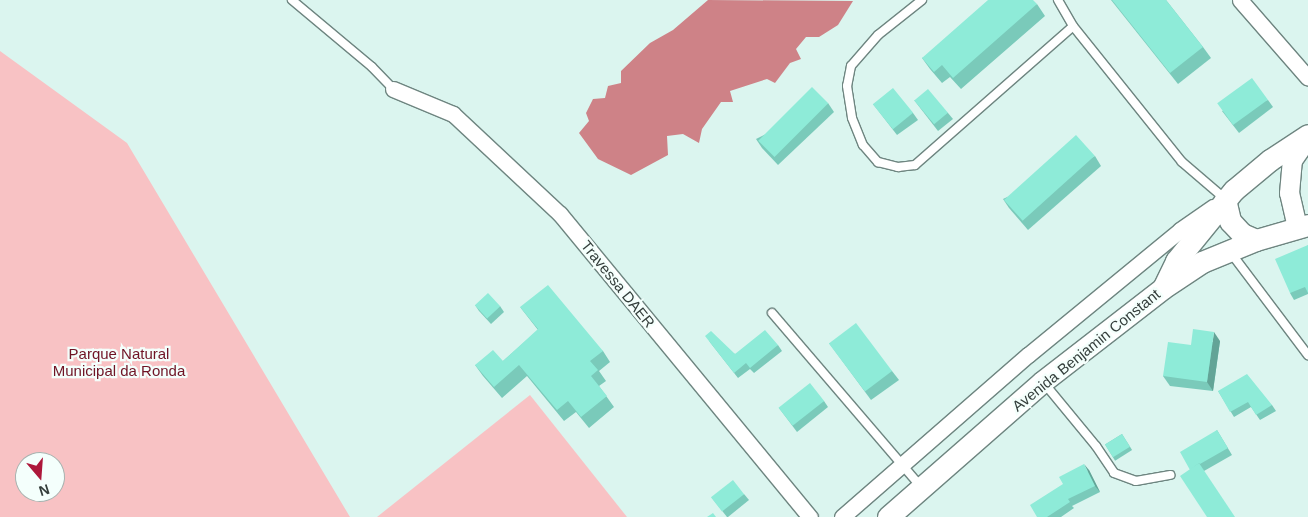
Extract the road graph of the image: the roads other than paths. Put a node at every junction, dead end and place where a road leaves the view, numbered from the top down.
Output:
1 (292, 0) edge
2 (922, 0) edge
3 (1058, 0) edge
4 (1240, 0) edge
5 (1073, 26) junction
6 (1308, 78) edge
7 (393, 89) joint
8 (1308, 136) edge
9 (1225, 199) junction
10 (1302, 226) edge
11 (1256, 240) junction
12 (1230, 250) junction
13 (1163, 288) junction
14 (772, 313) dead end
15 (1308, 355) edge
16 (1042, 382) junction
17 (902, 465) junction
18 (1170, 475) dead end
19 (922, 488) junction
20 (810, 517) edge
21 (842, 517) edge
22 (888, 517) edge

1 - 7 lane
2 - 5 lane
3 - 5 lane
4 - 6 street
5 - 9 lane
7 - 20 street, Travessa DAER
8 - 9 main road
8 - 10 street
9 - 11 main road
9 - 13 main road
9 - 17 street, Avenida Benjamin Constant
10 - 11 main road, Avenida Benjamin Constant
11 - 12 main road, Avenida Benjamin Constant
12 - 13 main road, Avenida Benjamin Constant
12 - 15 lane
13 - 16 main road, Avenida Benjamin Constant
14 - 17 lane
16 - 18 lane
16 - 19 main road, Avenida Benjamin Constant
17 - 19 lane
17 - 21 street, Avenida Benjamin Constant
19 - 22 main road, Avenida Benjamin Constant

